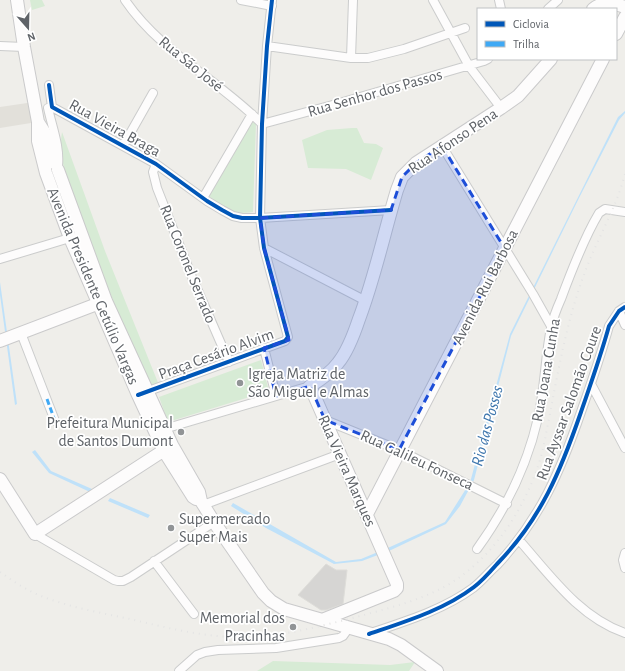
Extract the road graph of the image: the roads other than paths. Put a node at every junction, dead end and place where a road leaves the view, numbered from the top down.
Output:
1 (17, 0) edge
2 (126, 0) edge
3 (241, 0) edge
4 (353, 0) edge
5 (433, 0) edge
6 (557, 0) edge
7 (272, 3) edge
8 (625, 7) edge
9 (549, 8) edge
10 (594, 8) edge
11 (625, 17) edge
12 (465, 28) dead end
13 (451, 32) junction
14 (617, 32) edge
15 (0, 46) edge
16 (267, 46) junction
17 (24, 47) junction
18 (351, 58) junction
19 (486, 60) edge
20 (550, 60) edge
21 (602, 60) edge
22 (469, 66) junction
23 (50, 85) dead end
24 (153, 93) dead end
25 (52, 107) junction
26 (502, 108) junction
27 (252, 114) junction
28 (262, 124) junction
29 (122, 146) junction
30 (442, 146) junction
31 (156, 164) junction
32 (52, 168) junction
33 (203, 198) junction
34 (391, 210) junction
35 (625, 212) edge
36 (260, 218) junction
37 (82, 234) junction
38 (70, 238) junction
39 (264, 248) junction
40 (505, 249) junction
41 (2, 258) edge
42 (366, 301) junction
43 (97, 304) junction
44 (622, 309) edge
45 (625, 325) edge
46 (551, 326) junction
47 (122, 336) junction
48 (9, 337) edge
49 (264, 348) junction
50 (228, 362) junction
51 (591, 384) junction
52 (310, 386) junction
53 (143, 393) junction
54 (276, 396) junction
55 (325, 420) junction
56 (55, 421) dead end
57 (164, 429) junction
58 (168, 448) junction
59 (625, 448) edge
60 (400, 450) junction
61 (340, 454) junction
62 (0, 479) edge
63 (202, 503) junction
64 (507, 504) junction
65 (367, 514) junction
66 (214, 522) junction
67 (35, 534) junction
68 (519, 540) junction
69 (477, 549) dead end
70 (625, 553) edge
71 (154, 561) junction
72 (625, 568) edge
73 (194, 614) dead end
74 (322, 620) junction
75 (348, 628) junction
76 (625, 633) edge
77 (369, 634) junction
78 (179, 671) edge
79 (437, 671) edge

1 - 17 main road, Avenida Presidente Getúlio Vargas
2 - 27 street, Rua São José
3 - 7 street
4 - 18 street
5 - 13 street
6 - 9 street
7 - 16 street
8 - 10 main road
11 - 14 main road
12 - 13 street
13 - 18 street
13 - 22 street
15 - 17 street
16 - 18 street
16 - 28 street
17 - 32 main road, Avenida Presidente Getúlio Vargas
19 - 22 street, Rua Senhor dos Passos
20 - 26 main road, Rua Afonso Pena
21 - 40 main road, Avenida Rui Barbosa
22 - 26 street
22 - 28 street, Rua Senhor dos Passos
23 - 25 street, Rua Vieira Braga
24 - 29 street
25 - 29 street, Rua Vieira Braga
25 - 32 street
26 - 30 main road, Rua Afonso Pena
27 - 28 street, Rua São José
27 - 33 street
28 - 36 street
29 - 31 street, Rua Vieira Braga
30 - 34 main road, Rua Afonso Pena
30 - 40 street
31 - 33 street, Rua Vieira Braga
31 - 50 street, Rua Coronel Serrado
32 - 37 main road, Avenida Presidente Getúlio Vargas
32 - 38 main road, Avenida Presidente Getúlio Vargas
33 - 36 street, Rua Vieira Braga
34 - 36 street, Rua Vieira Braga
34 - 42 main road, Rua Afonso Pena
35 - 46 street, Rua Joana Cunha
36 - 39 street
37 - 38 street
37 - 47 main road, Avenida Presidente Getúlio Vargas
38 - 41 street
38 - 43 main road, Avenida Presidente Getúlio Vargas
39 - 42 street
39 - 49 street, Praça Cesário Alvim
40 - 46 street
40 - 60 main road, Avenida Rui Barbosa
42 - 52 main road, Rua Afonso Pena
43 - 47 main road
43 - 48 main road
43 - 53 main road, Avenida Presidente Getúlio Vargas
44 - 45 street
44 - 51 street, Rua Ayssar Salomão Coure
46 - 64 street, Rua Joana Cunha
47 - 53 main road, Avenida Presidente Getúlio Vargas
48 - 56 street
49 - 50 street, Praça Cesário Alvim
49 - 54 street, Praça Cesário Alvim
50 - 53 street, Praça Cesário Alvim
51 - 59 street
51 - 68 street, Rua Ayssar Salomão Coure
52 - 54 street
52 - 55 main road, Rua Vieira Marques
53 - 57 main road, Avenida Presidente Getúlio Vargas
53 - 58 main road, Avenida Presidente Getúlio Vargas
54 - 57 street
55 - 60 street, Rua Galileu Fonseca
55 - 61 main road, Rua Vieira Marques
57 - 58 main road, Avenida Presidente Getúlio Vargas
58 - 63 main road, Avenida Presidente Getúlio Vargas
58 - 67 main road
60 - 64 street, Rua Galileu Fonseca
60 - 65 main road, Avenida Rui Barbosa
61 - 63 street
61 - 65 main road, Rua Vieira Marques
62 - 67 main road
63 - 66 main road, Avenida Presidente Getúlio Vargas
64 - 69 street, Rua Joana Cunha
65 - 74 main road, Rua Vieira Marques
66 - 71 street
66 - 74 main road, Avenida Presidente Getúlio Vargas
67 - 71 street
68 - 76 street
68 - 77 street, Rua Ayssar Salomão Coure
70 - 72 street
71 - 73 street
74 - 75 main road, Avenida Presidente Getúlio Vargas
75 - 77 main road, Avenida Presidente Getúlio Vargas
75 - 78 street
77 - 79 main road, Avenida Presidente Getúlio Vargas

